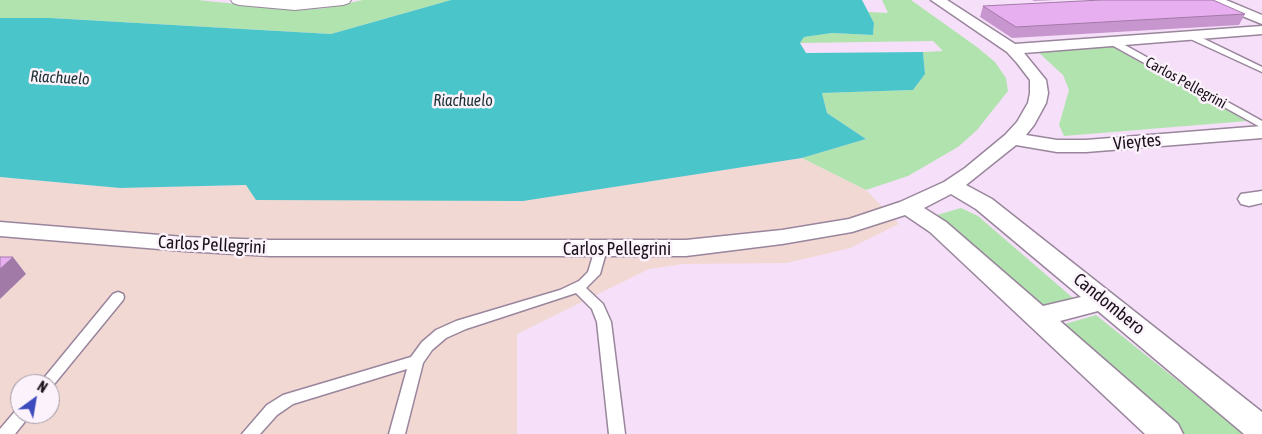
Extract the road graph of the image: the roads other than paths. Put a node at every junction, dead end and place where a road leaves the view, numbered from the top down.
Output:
1 (239, 0) edge
2 (343, 0) edge
3 (1215, 0) edge
4 (953, 6) edge
5 (1262, 20) edge
6 (1262, 30) edge
7 (1189, 35) junction
8 (1111, 41) junction
9 (1012, 49) junction
10 (1262, 70) edge
11 (1262, 126) edge
12 (1262, 132) edge
13 (1012, 139) junction
14 (950, 186) junction
15 (908, 207) junction
16 (0, 229) edge
17 (601, 249) junction
18 (578, 287) junction
19 (118, 297) dead end
20 (1104, 300) junction
21 (1038, 317) junction
22 (416, 362) junction
23 (54, 374) edge
24 (14, 424) edge
25 (1262, 430) edge
26 (6, 434) edge
27 (250, 434) edge
28 (397, 434) edge
29 (617, 434) edge
30 (1167, 434) edge

1 - 2 main road
3 - 5 street
4 - 9 street, Carlos Pellegrini
6 - 7 street
7 - 8 street
7 - 10 lane
8 - 9 street
8 - 11 lane, Carlos Pellegrini
9 - 13 street, Carlos Pellegrini
12 - 13 street, Vieytes
13 - 14 street, Carlos Pellegrini
14 - 15 street, Carlos Pellegrini
14 - 20 street, Candombero
15 - 17 street, Carlos Pellegrini
15 - 21 street
16 - 17 street, Carlos Pellegrini
17 - 18 lane
18 - 22 lane
18 - 29 lane
19 - 23 lane
20 - 21 street
20 - 25 street, Candombero
21 - 30 street
22 - 27 lane
22 - 28 lane
24 - 26 lane

